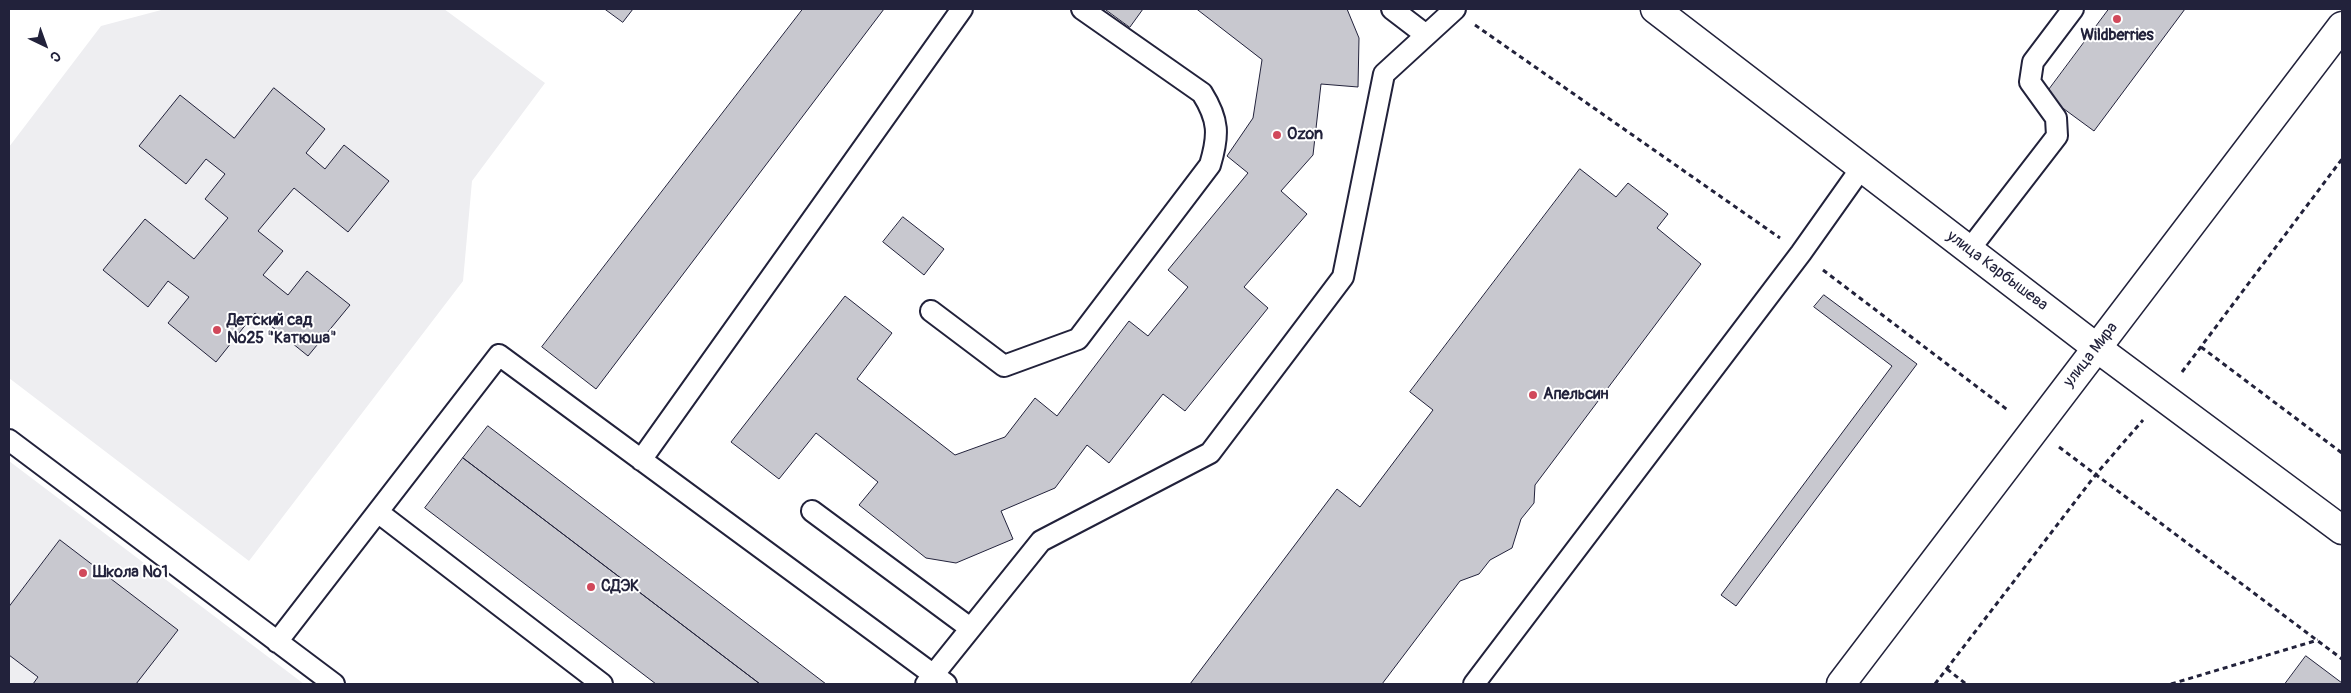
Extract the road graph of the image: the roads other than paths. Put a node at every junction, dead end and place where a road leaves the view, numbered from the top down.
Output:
1 (962, 9) edge
2 (1082, 9) edge
3 (1392, 9) edge
4 (1454, 9) edge
5 (1655, 9) edge
6 (2073, 9) edge
7 (2342, 26) edge
8 (1426, 35) junction
9 (1862, 167) junction
10 (1969, 250) junction
11 (931, 311) dead end
12 (2097, 348) junction
13 (9, 440) edge
14 (641, 460) junction
15 (812, 511) dead end
16 (379, 512) junction
17 (2342, 530) edge
18 (970, 628) junction
19 (278, 642) junction
20 (935, 681) edge
21 (334, 684) edge
22 (602, 684) edge
23 (1474, 684) edge
24 (1841, 684) edge

1 - 14 lane
2 - 11 lane
3 - 8 lane
4 - 8 lane
5 - 9 street, улица Карбышева
6 - 10 lane
7 - 12 street, улица Мира
8 - 18 lane
9 - 10 street, улица Карбышева
9 - 23 lane
10 - 12 street, улица Карбышева
12 - 17 street, улица Карбышева
12 - 24 street, улица Мира
13 - 19 lane
14 - 16 lane
14 - 20 lane
15 - 18 lane
16 - 19 lane
16 - 22 lane
18 - 20 lane
19 - 21 lane

